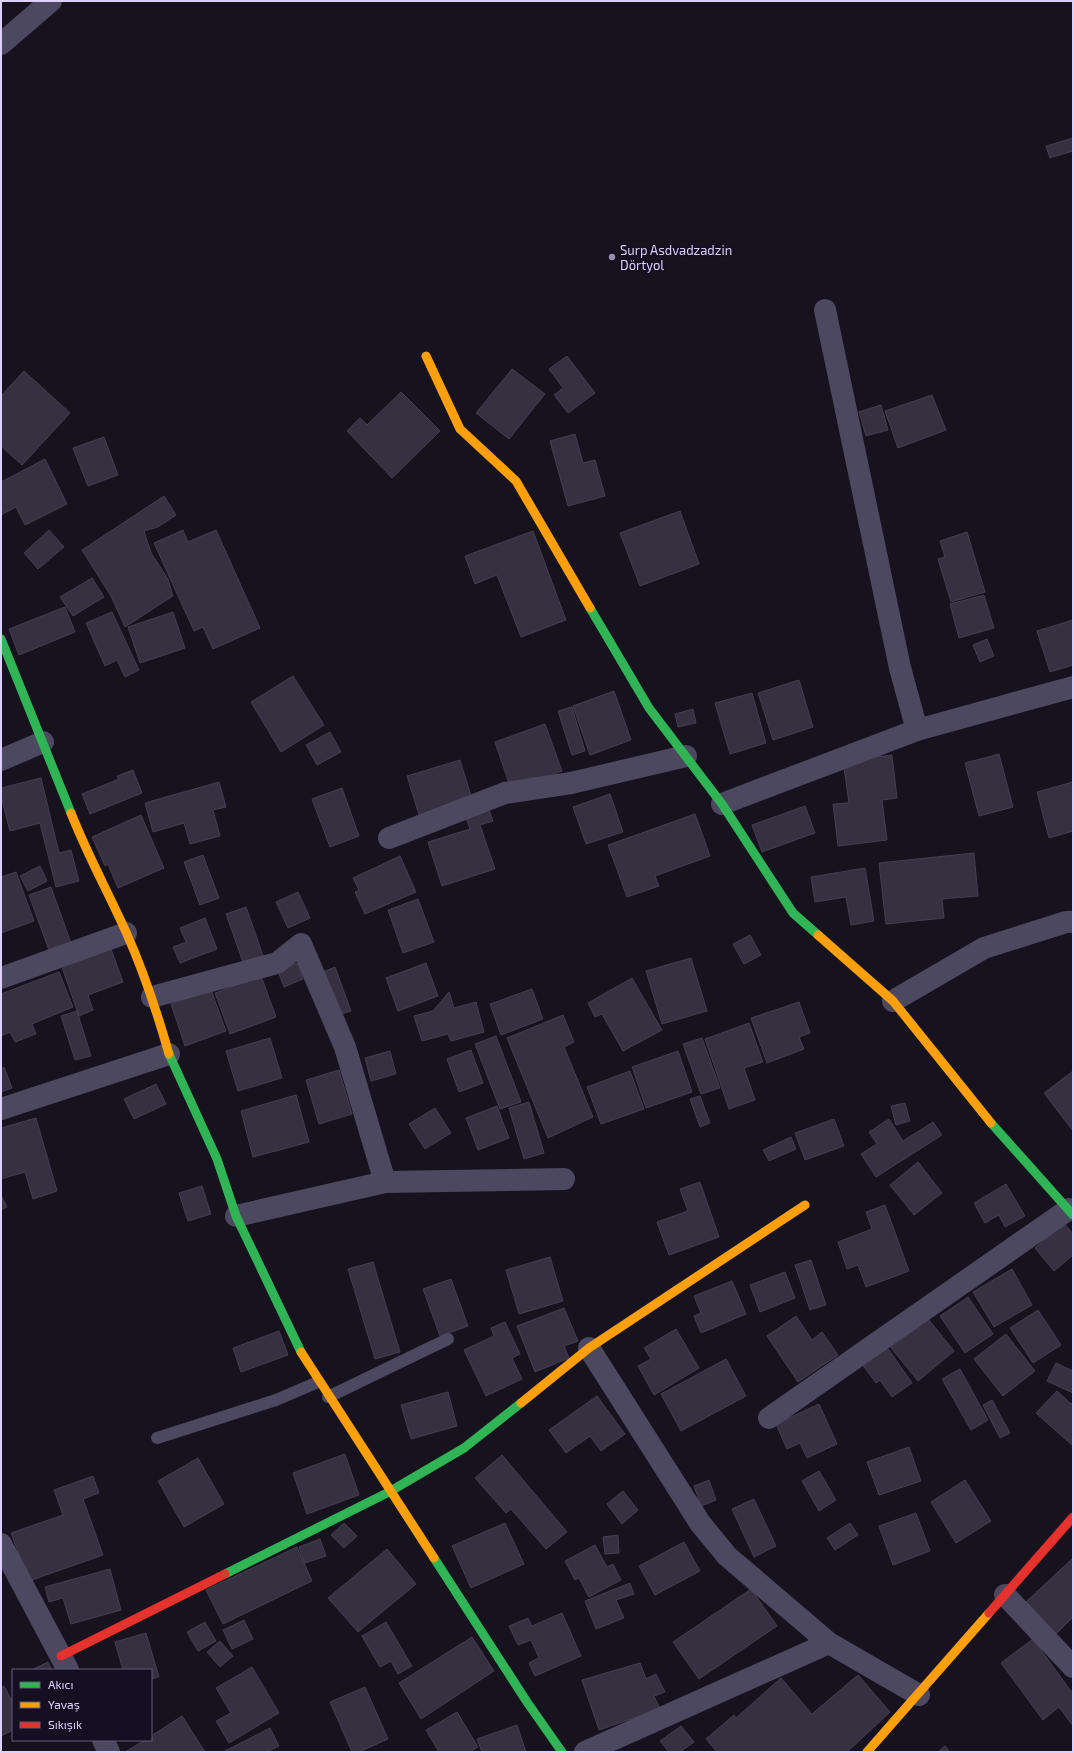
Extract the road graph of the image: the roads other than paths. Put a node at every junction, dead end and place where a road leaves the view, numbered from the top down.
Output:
1 (51, 1) edge
2 (1, 44) edge
3 (825, 310) dead end
4 (426, 356) dead end
5 (1, 639) edge
6 (1073, 687) edge
7 (917, 730) junction
8 (43, 742) junction
9 (686, 756) junction
10 (1, 760) edge
11 (722, 804) junction
12 (388, 838) dead end
13 (1073, 922) edge
14 (126, 933) junction
15 (1, 978) edge
16 (152, 997) junction
17 (893, 1001) junction
18 (169, 1054) junction
19 (1, 1109) edge
20 (564, 1179) dead end
21 (385, 1182) junction
22 (805, 1205) dead end
23 (1071, 1212) edge
24 (236, 1216) junction
25 (448, 1339) dead end
26 (589, 1348) junction
27 (318, 1382) junction
28 (328, 1397) junction
29 (769, 1418) dead end
30 (157, 1438) dead end
31 (389, 1492) junction
32 (1073, 1516) edge
33 (1, 1544) edge
34 (1005, 1595) junction
35 (829, 1642) junction
36 (65, 1663) edge
37 (1073, 1667) edge
38 (919, 1695) junction
39 (104, 1741) edge
40 (109, 1752) edge
41 (562, 1752) edge
42 (585, 1752) edge
43 (867, 1752) edge

1 - 2 street
3 - 7 street
4 - 9 street
5 - 8 street
6 - 7 street
7 - 11 street
8 - 10 street
8 - 14 street
9 - 11 street
9 - 12 street
11 - 17 street
13 - 17 street
14 - 15 street
14 - 16 street
16 - 18 street
16 - 21 street
17 - 23 street
18 - 19 street
18 - 24 street
20 - 21 street
21 - 24 street
22 - 26 street
23 - 29 street
24 - 27 street
25 - 28 lane
26 - 31 street
26 - 35 street
27 - 28 street
27 - 30 lane
28 - 31 street
31 - 36 street
31 - 41 street
32 - 34 street
33 - 36 street
34 - 37 street
34 - 38 street
35 - 38 street
35 - 42 street
38 - 43 street
39 - 40 street

